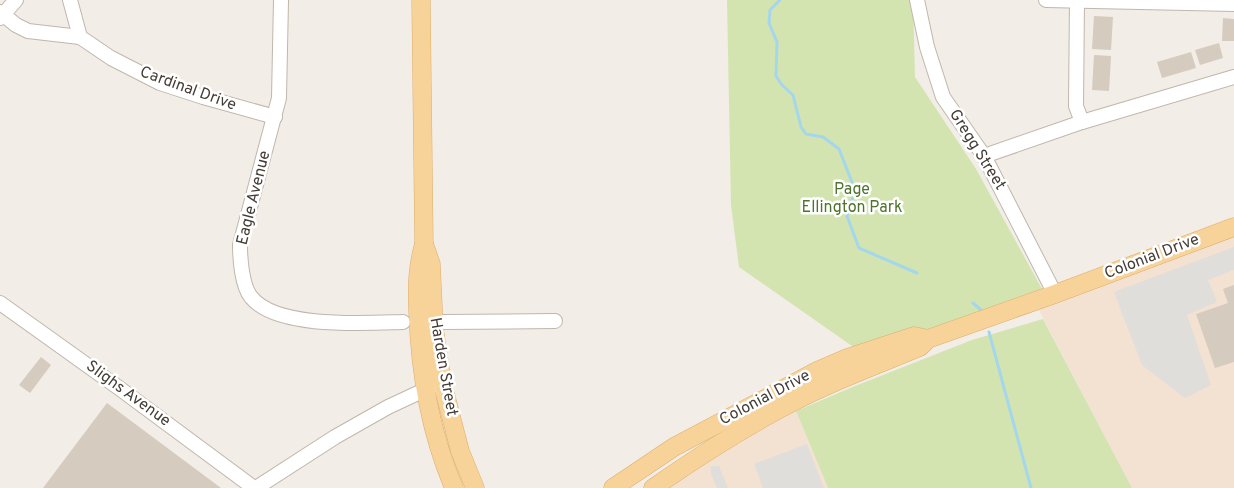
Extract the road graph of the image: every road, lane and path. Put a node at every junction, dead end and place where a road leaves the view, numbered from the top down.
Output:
1 (16, 0) edge
2 (70, 0) edge
3 (281, 0) edge
4 (421, 0) edge
5 (917, 0) edge
6 (1046, 0) edge
7 (1077, 0) edge
8 (1234, 4) edge
9 (1, 15) edge
10 (80, 37) junction
11 (1234, 77) edge
12 (275, 117) junction
13 (1082, 122) junction
14 (984, 156) junction
15 (1234, 227) edge
16 (424, 244) junction
17 (1055, 294) junction
18 (0, 302) edge
19 (555, 321) dead end
20 (403, 322) dead end
21 (446, 322) dead end
22 (928, 339) junction
23 (442, 382) junction
24 (425, 390) junction
25 (255, 488) edge
26 (454, 488) edge
27 (475, 488) edge
28 (613, 488) edge
29 (653, 488) edge

1 - 9 street
2 - 10 street
3 - 12 street, Eagle Avenue
4 - 16 main road, Harden Street
5 - 14 street, Gregg Street
6 - 7 street
7 - 8 street
7 - 13 street
9 - 10 street, Cardinal Drive
10 - 12 street, Cardinal Drive
11 - 13 street
12 - 20 street, Eagle Avenue
13 - 14 street
14 - 17 street, Gregg Street
15 - 17 main road, Colonial Drive
16 - 23 main road, Harden Street
16 - 24 main road, Harden Street
17 - 22 main road, Colonial Drive
18 - 25 street, Slighs Avenue
19 - 21 street
22 - 28 main road, Colonial Drive
22 - 29 main road, Colonial Drive
23 - 24 street, Slighs Avenue
23 - 27 main road, Harden Street
24 - 25 street, Slighs Avenue
24 - 26 main road, Harden Street

